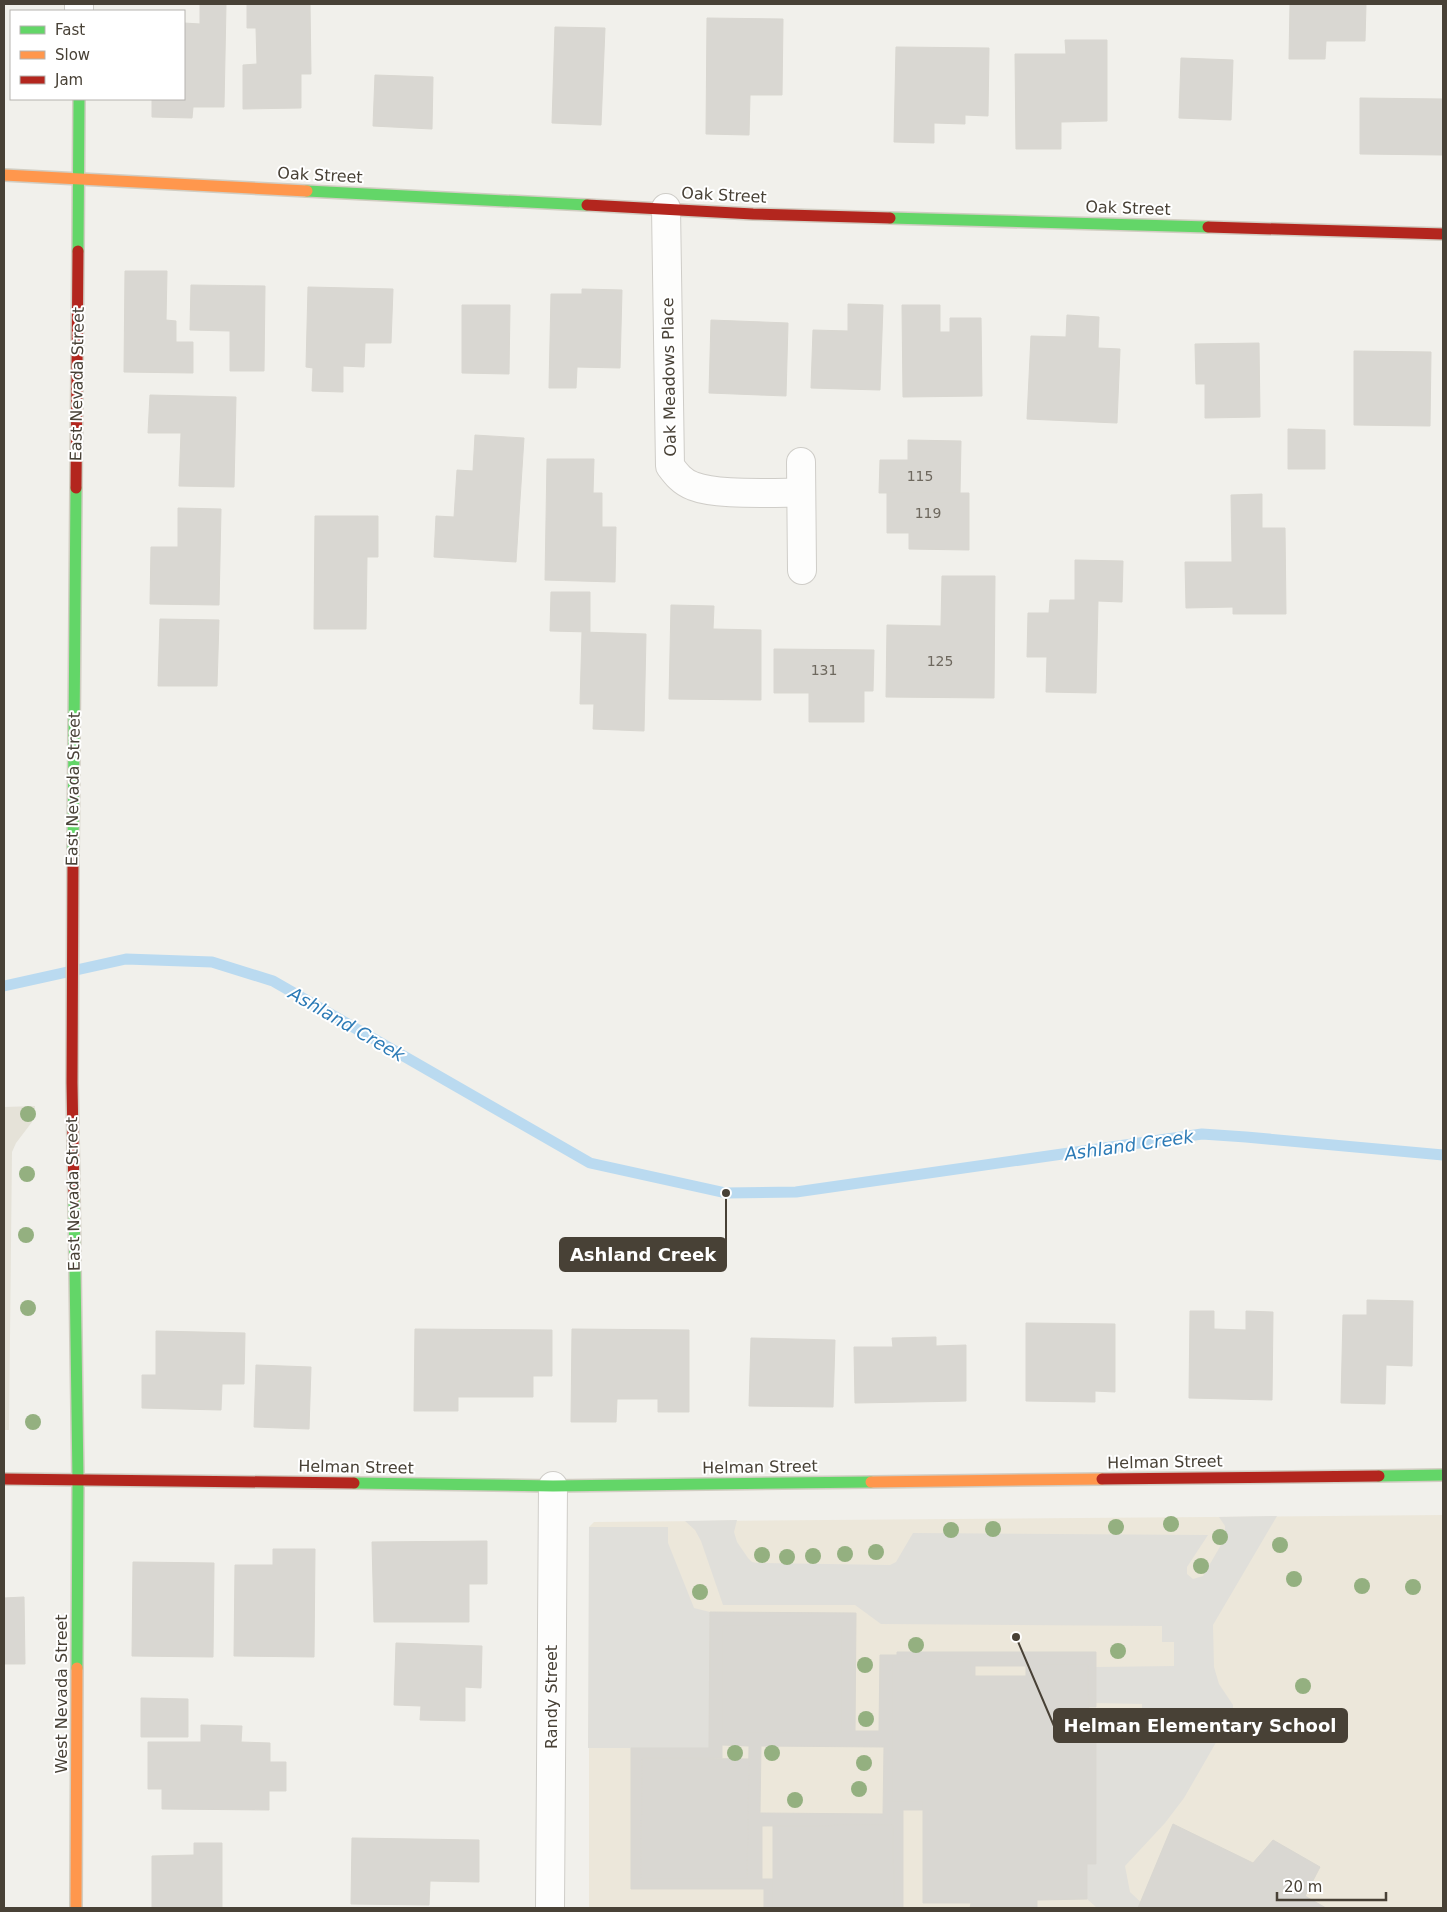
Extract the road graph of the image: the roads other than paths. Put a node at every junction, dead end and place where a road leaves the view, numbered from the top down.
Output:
1 (79, 100) edge
2 (4, 175) edge
3 (78, 180) junction
4 (666, 208) junction
5 (1443, 234) edge
6 (801, 462) dead end
7 (801, 493) junction
8 (802, 570) dead end
9 (1443, 1475) edge
10 (4, 1479) edge
11 (78, 1480) junction
12 (553, 1486) junction
13 (76, 1908) edge
14 (550, 1908) edge

1 - 3 street, East Nevada Street
2 - 3 street, Oak Street
3 - 4 street, Oak Street
3 - 11 street, East Nevada Street
4 - 5 street, Oak Street
4 - 7 street, Oak Meadows Place
6 - 7 street
7 - 8 street
9 - 12 street, Helman Street
10 - 11 street, Helman Street
11 - 12 street, Helman Street
11 - 13 street, West Nevada Street
12 - 14 street, Randy Street

